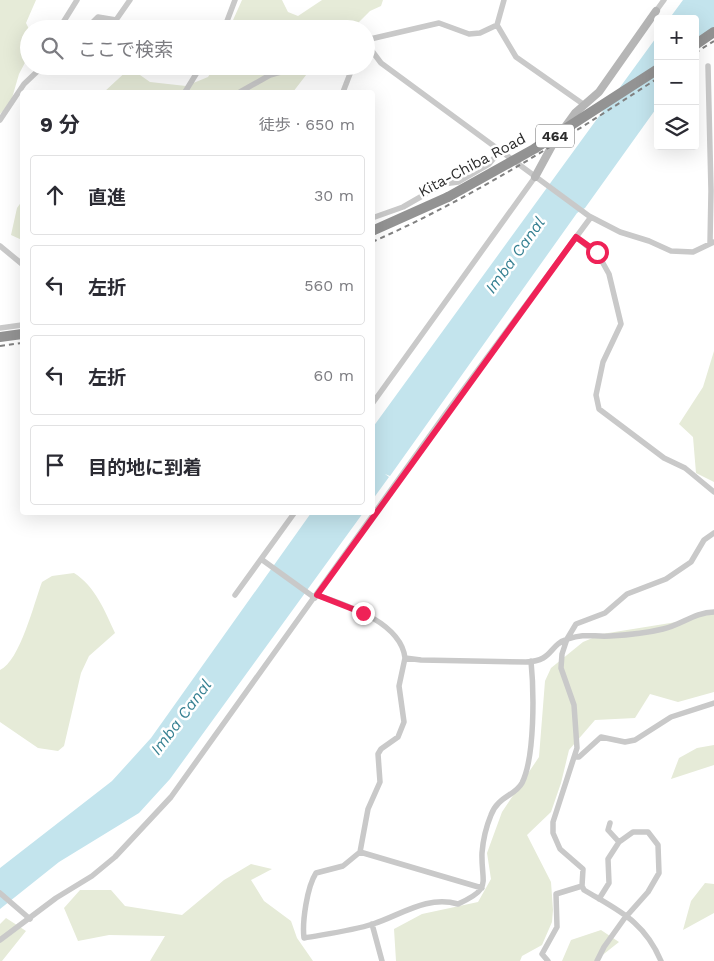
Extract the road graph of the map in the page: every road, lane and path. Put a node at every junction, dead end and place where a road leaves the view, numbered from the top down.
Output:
1 (77, 0) edge
2 (130, 0) edge
3 (235, 0) edge
4 (504, 0) edge
5 (664, 0) edge
6 (656, 11) joint
7 (65, 20) edge
8 (95, 20) edge
9 (116, 20) edge
10 (116, 20) edge
11 (227, 20) edge
12 (496, 25) junction
13 (714, 32) edge
14 (375, 40) edge
15 (699, 42) edge
16 (375, 55) edge
17 (708, 66) dead end
18 (654, 72) edge
19 (34, 75) edge
20 (195, 75) edge
21 (270, 75) edge
22 (350, 75) edge
23 (20, 90) edge
24 (20, 90) edge
25 (186, 90) edge
26 (244, 90) edge
27 (344, 90) edge
28 (583, 104) junction
29 (0, 120) edge
30 (500, 151) junction
31 (538, 179) junction
32 (589, 216) junction
33 (375, 217) edge
34 (375, 230) edge
35 (576, 237) junction
36 (712, 243) edge
37 (0, 246) edge
38 (20, 262) edge
39 (20, 325) edge
40 (0, 328) edge
41 (20, 334) edge
42 (0, 338) edge
43 (375, 400) edge
44 (714, 492) edge
45 (293, 515) edge
46 (375, 515) edge
47 (375, 515) edge
48 (714, 533) edge
49 (261, 559) junction
50 (235, 596) dead end
51 (316, 596) junction
52 (714, 612) edge
53 (567, 639) junction
54 (405, 658) junction
55 (531, 662) junction
56 (714, 703) edge
57 (575, 757) junction
58 (610, 823) dead end
59 (619, 842) junction
60 (360, 852) junction
61 (582, 886) junction
62 (482, 888) junction
63 (0, 894) edge
64 (600, 899) junction
65 (628, 915) junction
66 (30, 919) dead end
67 (372, 924) junction
68 (0, 940) edge
69 (382, 961) edge
70 (548, 961) edge
71 (597, 961) edge
72 (661, 961) edge

1 - 7 street
2 - 10 street
3 - 11 street
4 - 12 street
5 - 6 street
6 - 28 street
8 - 9 street
12 - 14 street
12 - 28 street
13 - 15 highway
16 - 30 street
17 - 36 street
18 - 34 highway, Kita-Chiba Road / 464, bridge
19 - 24 street
20 - 25 street
21 - 26 street
22 - 27 street
23 - 29 street
28 - 31 street
30 - 31 street
30 - 33 street
31 - 32 street
31 - 43 street
32 - 35 street
32 - 36 street
35 - 44 street
35 - 46 street
37 - 38 street
39 - 40 street
41 - 42 highway
45 - 49 street
47 - 51 street
48 - 53 street
49 - 50 street
49 - 51 street
51 - 54 street
51 - 68 street
52 - 53 street
53 - 55 street
53 - 57 street
54 - 55 street
54 - 60 street
55 - 62 street
56 - 57 street
57 - 61 street
58 - 59 street
59 - 64 street
59 - 65 street
60 - 62 street
60 - 67 street
61 - 64 street
61 - 70 street
62 - 67 street
63 - 66 street, bridge
64 - 65 street
65 - 71 street
65 - 72 street
67 - 69 street

